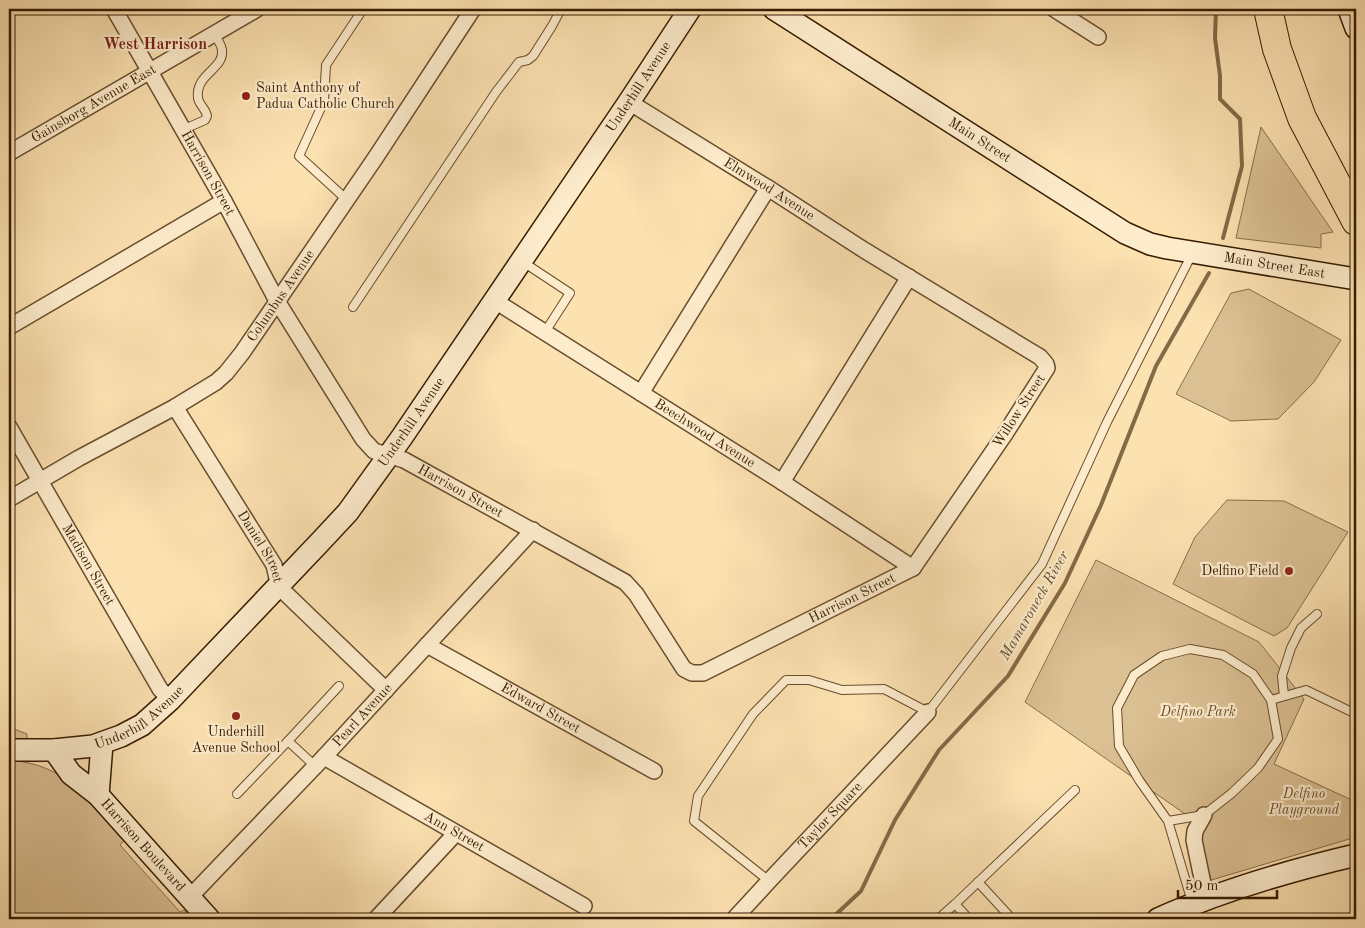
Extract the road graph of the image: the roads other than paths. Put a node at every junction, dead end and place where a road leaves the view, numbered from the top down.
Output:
1 (114, 9) edge
2 (257, 9) edge
3 (364, 9) edge
4 (473, 9) edge
5 (561, 9) edge
6 (690, 9) edge
7 (774, 9) edge
8 (1054, 9) edge
9 (1268, 9) edge
10 (1349, 9) edge
11 (1356, 28) edge
12 (214, 34) junction
13 (1098, 37) dead end
14 (149, 72) junction
15 (629, 102) junction
16 (182, 130) junction
17 (9, 153) edge
18 (768, 188) junction
19 (347, 200) junction
20 (224, 201) junction
21 (1356, 220) edge
22 (1193, 252) junction
23 (522, 261) junction
24 (909, 277) junction
25 (1356, 278) edge
26 (277, 300) junction
27 (495, 301) junction
28 (353, 307) dead end
29 (9, 327) edge
30 (545, 332) junction
31 (641, 393) junction
32 (175, 407) junction
33 (9, 427) edge
34 (389, 456) junction
35 (40, 480) junction
36 (782, 482) junction
37 (9, 499) edge
38 (533, 530) junction
39 (913, 568) junction
40 (279, 586) junction
41 (1317, 614) dead end
42 (427, 645) junction
43 (339, 686) dead end
44 (386, 690) junction
45 (1284, 696) junction
46 (170, 700) junction
47 (1271, 700) junction
48 (928, 712) junction
49 (1356, 714) edge
50 (288, 742) junction
51 (102, 744) junction
52 (9, 750) edge
53 (54, 750) junction
54 (320, 761) junction
55 (654, 771) dead end
56 (1075, 790) dead end
57 (237, 794) dead end
58 (98, 795) junction
59 (1204, 815) junction
60 (1168, 821) junction
61 (456, 833) junction
62 (1356, 855) edge
63 (769, 881) junction
64 (978, 882) junction
65 (190, 898) junction
66 (1199, 901) junction
67 (955, 904) junction
68 (584, 906) dead end
69 (209, 919) edge
70 (376, 919) edge
71 (734, 919) edge
72 (938, 919) edge
73 (969, 919) edge
74 (1012, 919) edge
75 (1158, 919) edge

1 - 14 street, Harrison Street
2 - 12 street, Gainsborg Avenue East
3 - 19 lane
4 - 19 street, Columbus Avenue
5 - 28 lane
6 - 15 street, Underhill Avenue
7 - 22 street, Main Street
8 - 13 street
9 - 21 highway
10 - 11 street
12 - 14 street, Gainsborg Avenue East
12 - 16 lane
14 - 16 street, Harrison Street
14 - 17 street, Gainsborg Avenue East
15 - 18 street, Elmwood Avenue
15 - 23 street, Underhill Avenue
16 - 20 street, Harrison Street
18 - 24 street, Elmwood Avenue
18 - 31 street
19 - 26 street, Columbus Avenue
20 - 26 street, Harrison Street
20 - 29 street
22 - 25 street, Main Street East
22 - 48 lane
23 - 27 street, Underhill Avenue
23 - 30 lane
24 - 36 street
24 - 39 street, Willow Street
26 - 32 street, Columbus Avenue
26 - 34 street, Harrison Street
27 - 30 street, Beechwood Avenue
27 - 34 street, Underhill Avenue
30 - 31 street, Beechwood Avenue
31 - 36 street, Beechwood Avenue
32 - 35 street, Columbus Avenue
32 - 40 street, Daniel Street
33 - 35 street, Madison Street
34 - 38 street, Harrison Street
34 - 40 street, Underhill Avenue
35 - 37 street, Columbus Avenue
35 - 46 street, Madison Street
36 - 39 street, Beechwood Avenue
38 - 39 street, Harrison Street
38 - 42 street, Pearl Avenue
40 - 44 street, Daniel Street
40 - 46 street, Underhill Avenue
41 - 45 lane
42 - 44 street, Pearl Avenue
42 - 55 street, Edward Street
43 - 50 lane
44 - 54 street, Pearl Avenue
45 - 47 lane
45 - 49 lane
46 - 51 street, Underhill Avenue
47 - 59 lane
47 - 60 lane
48 - 63 street, Taylor Square
48 - 63 lane
50 - 54 lane
50 - 57 lane
51 - 53 street, Underhill Avenue
51 - 58 street, Harrison Boulevard
52 - 53 street
53 - 58 street, Harrison Boulevard
54 - 61 street, Ann Street
54 - 65 street, Pearl Avenue
56 - 64 lane
58 - 65 street, Harrison Boulevard
59 - 60 lane
59 - 66 street
60 - 66 lane
61 - 68 street, Ann Street
61 - 70 street
62 - 66 street
63 - 71 street, Taylor Square
64 - 67 lane
64 - 74 lane
65 - 69 street, Harrison Boulevard
66 - 75 street
67 - 72 lane
67 - 73 lane

